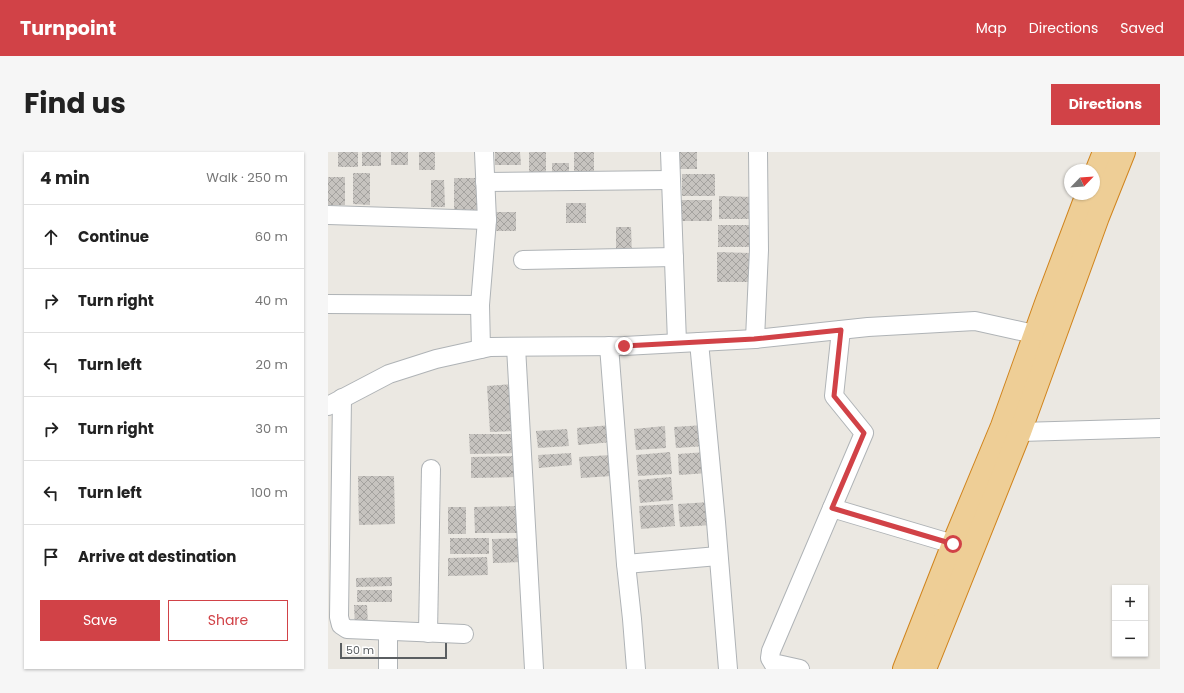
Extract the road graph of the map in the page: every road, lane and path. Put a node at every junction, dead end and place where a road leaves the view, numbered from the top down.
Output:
1 (484, 152) edge
2 (670, 152) edge
3 (758, 152) edge
4 (1104, 152) edge
5 (1124, 152) edge
6 (1099, 164) edge
7 (670, 180) junction
8 (485, 182) junction
9 (1085, 200) edge
10 (328, 216) edge
11 (487, 220) junction
12 (674, 257) junction
13 (523, 260) dead end
14 (328, 304) edge
15 (480, 305) junction
16 (1055, 306) junction
17 (841, 330) junction
18 (1034, 334) junction
19 (754, 339) junction
20 (677, 342) junction
21 (699, 342) junction
22 (609, 346) junction
23 (516, 347) junction
24 (481, 349) junction
25 (335, 402) edge
26 (1160, 428) edge
27 (1020, 432) junction
28 (431, 469) dead end
29 (832, 508) junction
30 (953, 544) junction
31 (718, 556) junction
32 (626, 564) junction
33 (334, 590) edge
34 (388, 631) junction
35 (428, 633) junction
36 (464, 634) dead end
37 (388, 669) edge
38 (534, 669) edge
39 (636, 669) edge
40 (728, 669) edge
41 (800, 669) edge
42 (904, 669) edge
43 (925, 669) edge

1 - 8 street
2 - 7 street
3 - 19 street
4 - 6 highway
5 - 16 highway
7 - 8 street
7 - 12 street
8 - 11 street
9 - 16 highway
10 - 11 street
11 - 15 street
12 - 13 street
12 - 20 street
14 - 15 street
15 - 24 street
16 - 18 highway
16 - 27 highway
17 - 18 street
17 - 19 street
17 - 29 street
18 - 30 highway
19 - 21 street
20 - 21 street
20 - 22 street
21 - 31 street
22 - 23 street
22 - 32 street
23 - 24 street
23 - 38 street
24 - 25 street
25 - 33 street
26 - 27 street
27 - 43 highway
28 - 35 street
29 - 30 street
29 - 41 street
30 - 42 highway
31 - 32 street
31 - 40 street
32 - 39 street
33 - 34 street
34 - 35 street
34 - 37 street
35 - 36 street

